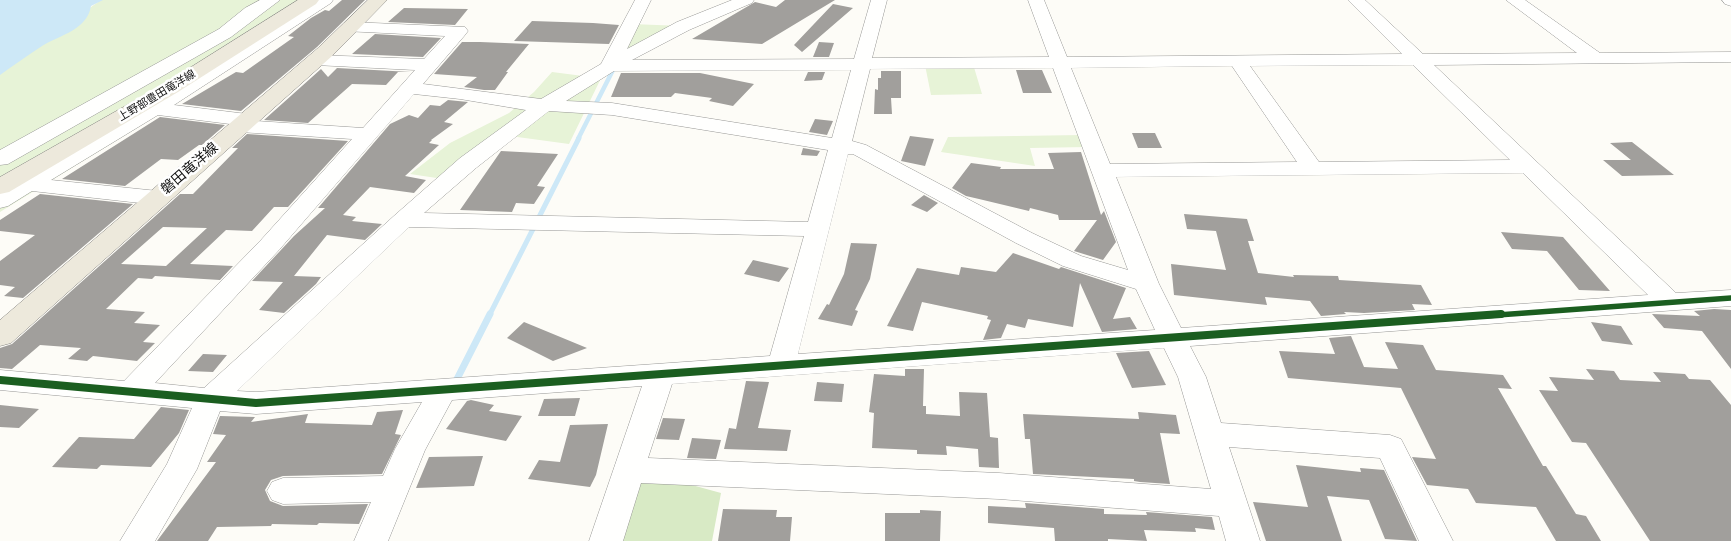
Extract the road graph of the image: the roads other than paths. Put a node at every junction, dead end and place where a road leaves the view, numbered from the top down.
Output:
1 (272, 0) edge
2 (310, 0) edge
3 (325, 0) edge
4 (378, 0) edge
5 (643, 0) edge
6 (746, 0) edge
7 (879, 0) edge
8 (1036, 0) edge
9 (1356, 0) edge
10 (1514, 0) edge
11 (350, 28) junction
12 (1731, 57) edge
13 (1596, 58) junction
14 (315, 60) junction
15 (1419, 60) junction
16 (1237, 61) junction
17 (1060, 62) junction
18 (863, 64) junction
19 (429, 65) junction
20 (609, 66) junction
21 (409, 88) junction
22 (545, 105) junction
23 (155, 109) junction
24 (243, 123) junction
25 (368, 134) junction
26 (841, 145) junction
27 (0, 159) edge
28 (1528, 166) junction
29 (1312, 168) junction
30 (1102, 170) junction
31 (28, 184) junction
32 (0, 187) edge
33 (158, 198) junction
34 (0, 201) edge
35 (403, 220) junction
36 (818, 229) junction
37 (1146, 284) junction
38 (1731, 298) edge
39 (1671, 303) junction
40 (0, 336) edge
41 (1172, 338) junction
42 (781, 366) junction
43 (660, 375) junction
44 (0, 380) edge
45 (444, 390) junction
46 (130, 392) junction
47 (210, 399) junction
48 (1211, 434) junction
49 (629, 470) junction
50 (393, 489) junction
51 (283, 491) dead end
52 (1232, 504) junction
53 (136, 541) edge
54 (371, 541) edge
55 (606, 541) edge
56 (1243, 541) edge
57 (1436, 541) edge

1 - 27 street
2 - 32 main road, 上野部豊田竜洋線
3 - 23 street
4 - 11 main road, 磐田竜洋線
5 - 20 street
6 - 20 street
7 - 18 street
8 - 17 street
9 - 15 street
10 - 13 street
11 - 14 main road, 磐田竜洋線
11 - 19 street
12 - 13 street
13 - 15 street
14 - 19 street
14 - 24 main road, 磐田竜洋線
15 - 16 street
15 - 28 street
16 - 17 street
16 - 29 street
17 - 18 street
17 - 30 street
18 - 20 street
18 - 26 street
19 - 21 street
20 - 22 street
21 - 22 street
21 - 25 street
22 - 26 street
22 - 35 street
23 - 24 street
23 - 31 street
24 - 25 street
24 - 33 main road, 磐田竜洋線
25 - 46 street
26 - 36 street
26 - 37 street
28 - 29 street
28 - 39 street
29 - 30 street
30 - 37 street
31 - 33 street
31 - 34 street
33 - 40 main road, 磐田竜洋線
35 - 36 street
35 - 47 street
36 - 42 street
37 - 41 street
38 - 39 street
39 - 41 street
41 - 42 street
41 - 48 street
42 - 43 street
43 - 45 street
43 - 49 street
44 - 46 street
45 - 47 street
45 - 50 street
46 - 47 street
47 - 53 street
48 - 52 street
48 - 57 street
49 - 52 street
49 - 55 street
50 - 51 street
50 - 54 street
52 - 56 street

